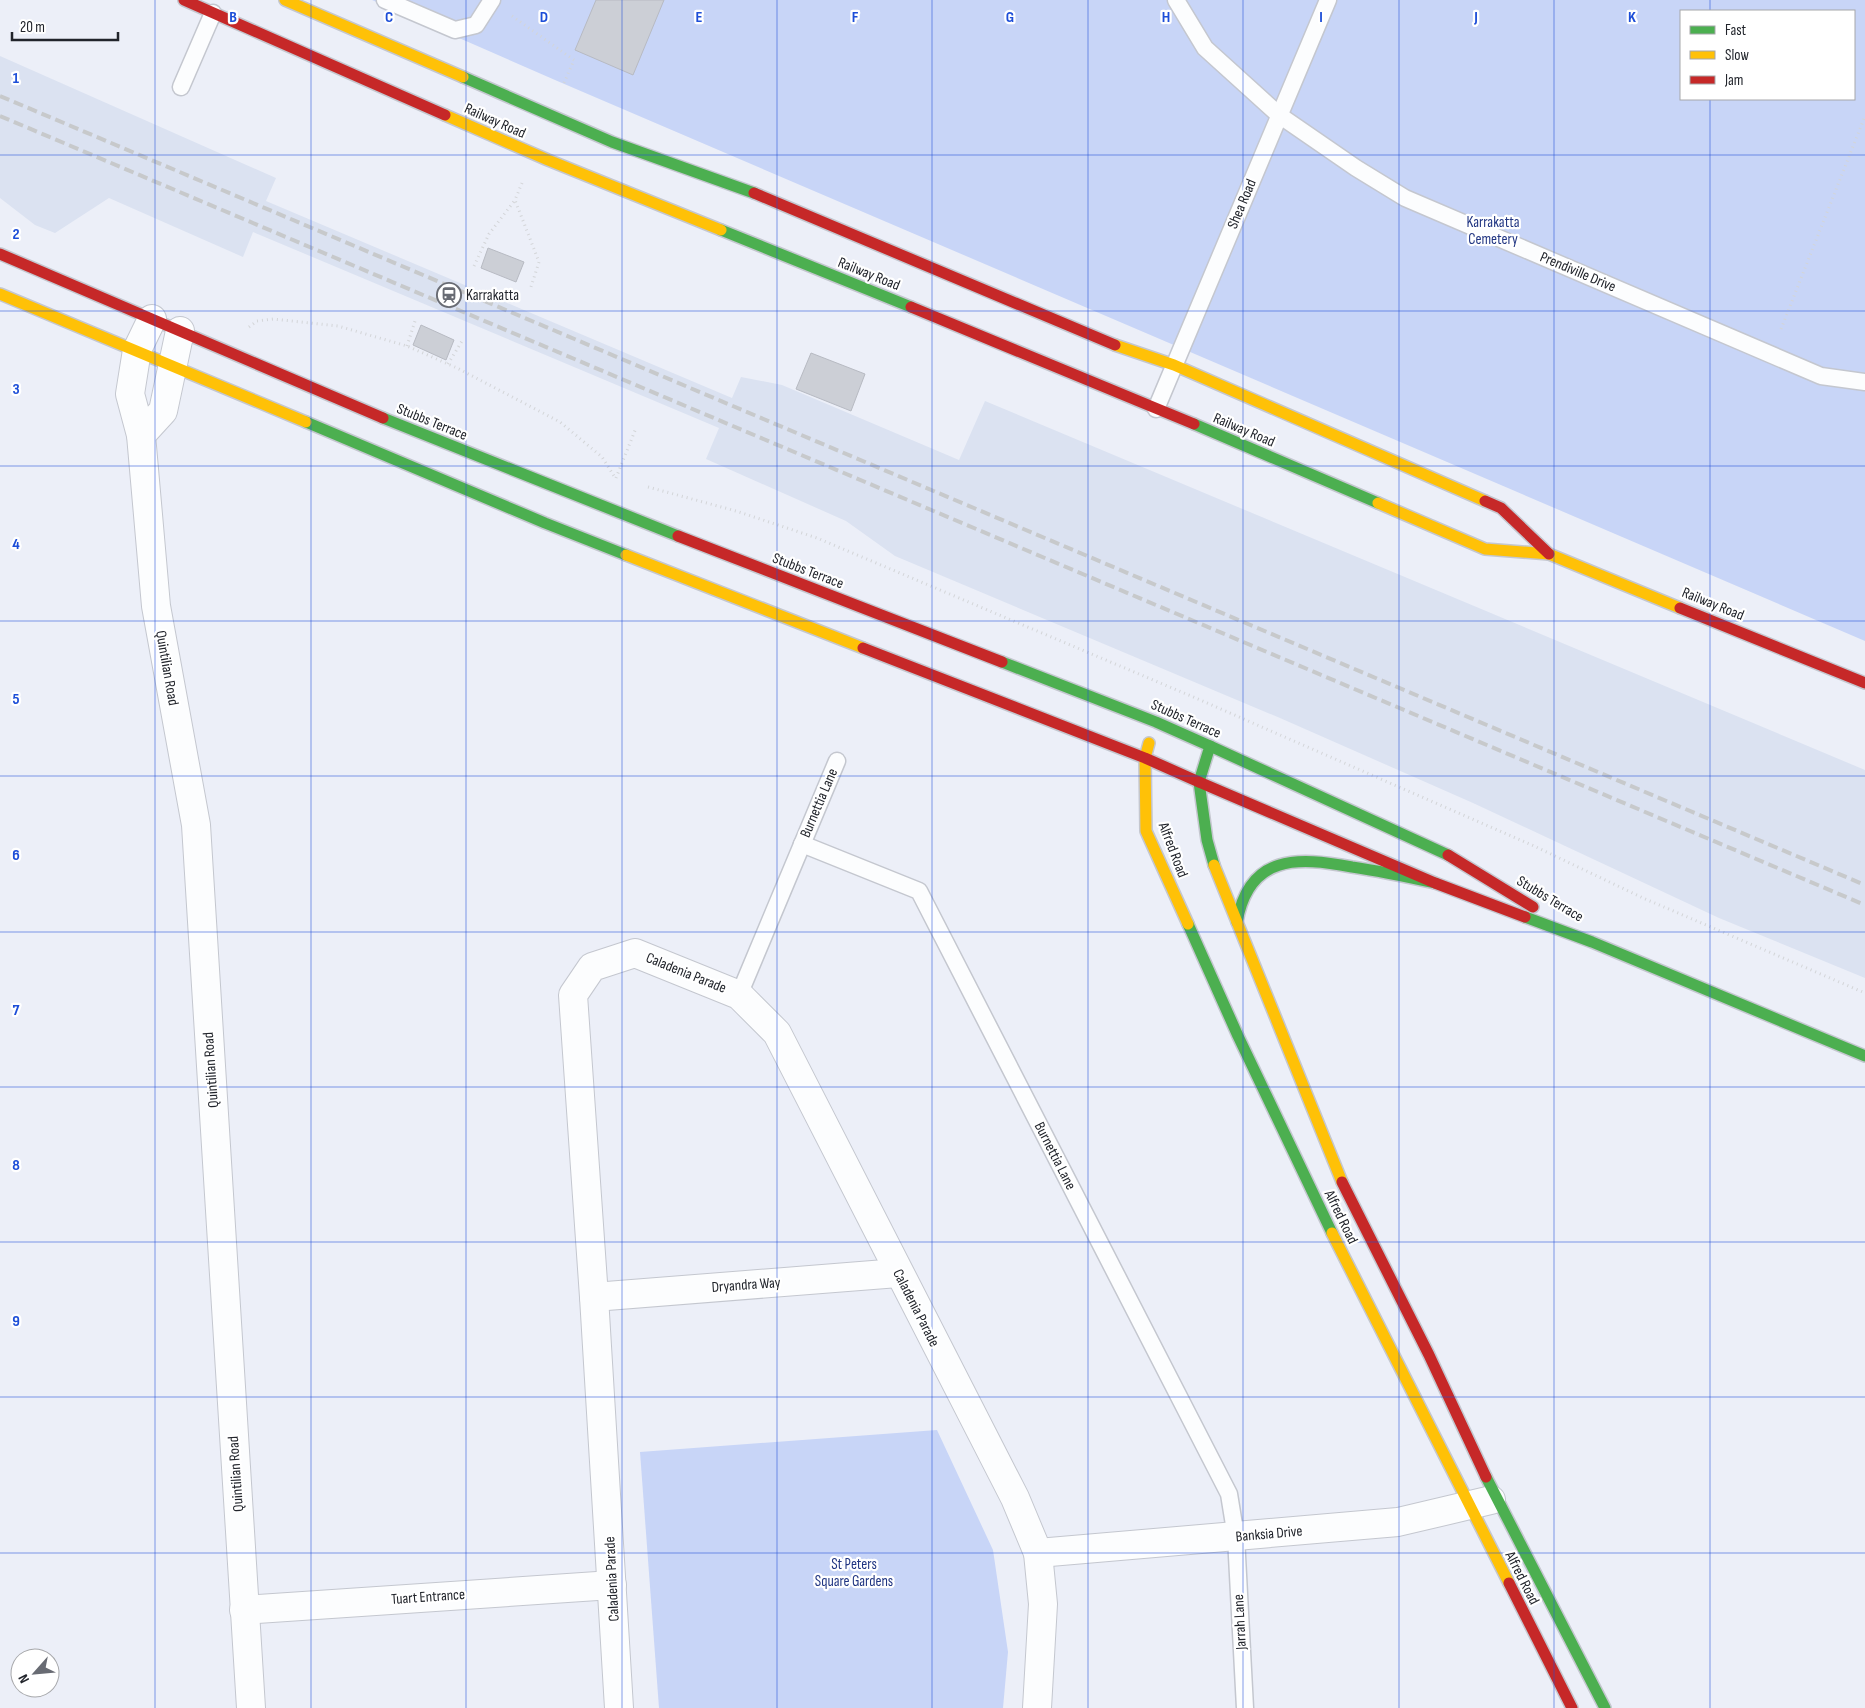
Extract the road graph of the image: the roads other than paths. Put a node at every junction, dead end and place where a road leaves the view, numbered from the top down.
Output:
1 (184, 0) edge
2 (285, 0) edge
3 (385, 0) edge
4 (492, 0) edge
5 (1176, 0) edge
6 (1328, 0) edge
7 (213, 13) junction
8 (181, 87) dead end
9 (1279, 115) junction
10 (0, 254) edge
11 (0, 294) edge
12 (152, 319) junction
13 (180, 331) junction
14 (137, 350) junction
15 (1174, 365) junction
16 (174, 366) junction
17 (1865, 382) edge
18 (1156, 409) junction
19 (141, 435) junction
20 (1549, 554) junction
21 (1865, 683) edge
22 (1156, 722) junction
23 (1210, 746) junction
24 (1145, 758) junction
25 (836, 761) dead end
26 (1199, 782) junction
27 (802, 844) junction
28 (1435, 883) junction
29 (1237, 922) junction
30 (1592, 942) junction
31 (739, 995) junction
32 (1865, 1056) edge
33 (898, 1273) junction
34 (594, 1297) junction
35 (1497, 1499) junction
36 (1468, 1506) junction
37 (1236, 1537) junction
38 (1038, 1553) junction
39 (612, 1585) junction
40 (244, 1610) junction
41 (250, 1708) edge
42 (619, 1708) edge
43 (1038, 1708) edge
44 (1245, 1708) edge
45 (1572, 1708) edge
46 (1605, 1708) edge

1 - 7 main road, Railway Road
2 - 15 main road, Railway Road
3 - 4 lane
5 - 9 lane, Prendiville Drive
6 - 9 lane, Shea Road
7 - 8 lane
7 - 18 main road, Railway Road
9 - 15 lane, Shea Road
9 - 17 lane, Prendiville Drive
10 - 12 main road, Stubbs Terrace
11 - 14 main road, Stubbs Terrace
12 - 13 main road, Stubbs Terrace
12 - 14 street, Quintilian Road
13 - 16 street
13 - 22 main road, Stubbs Terrace
14 - 16 main road, Stubbs Terrace
14 - 19 street, Quintilian Road
15 - 18 lane, Shea Road
15 - 20 main road, Railway Road
16 - 19 street
16 - 24 main road, Stubbs Terrace
18 - 20 main road, Railway Road
19 - 40 street, Quintilian Road
20 - 21 main road, Railway Road
22 - 23 main road, Stubbs Terrace
22 - 24 main road, Alfred Road
23 - 26 main road, Alfred Road
23 - 30 main road, Stubbs Terrace
24 - 26 main road, Stubbs Terrace
24 - 36 main road, Alfred Road
25 - 27 lane, Burnettia Lane
26 - 28 main road, Stubbs Terrace
26 - 29 main road, Alfred Road
27 - 31 lane, Burnettia Lane
27 - 37 lane, Burnettia Lane
28 - 29 main road
28 - 30 main road, Stubbs Terrace
29 - 35 main road, Alfred Road
30 - 32 main road, Stubbs Terrace
31 - 33 street, Caladenia Parade
31 - 34 street, Caladenia Parade
33 - 34 street, Dryandra Way
33 - 38 street, Caladenia Parade
34 - 39 street, Caladenia Parade
35 - 36 street, Banksia Drive
35 - 46 main road, Alfred Road
36 - 37 street, Banksia Drive
36 - 45 main road, Alfred Road
37 - 38 street, Banksia Drive
37 - 44 lane, Jarrah Lane
38 - 43 street, Caladenia Parade
39 - 40 street, Tuart Entrance
39 - 42 street, Caladenia Parade
40 - 41 street, Quintilian Road

